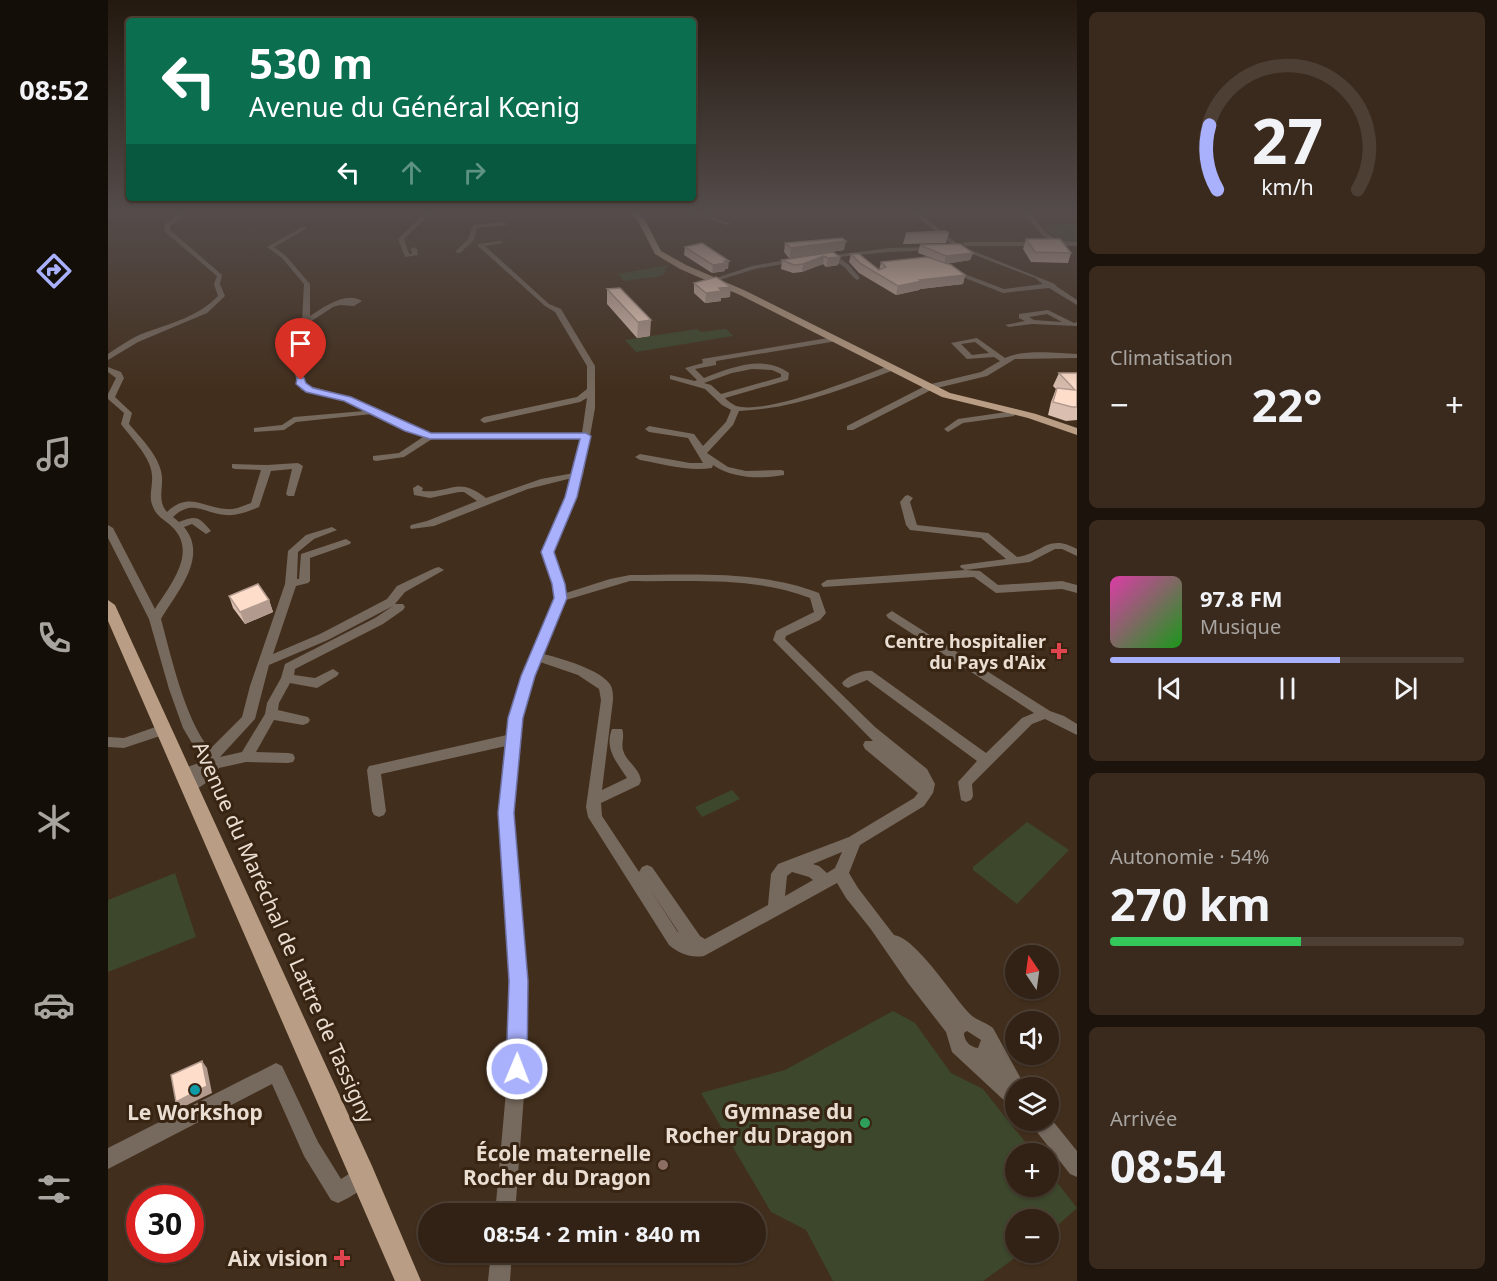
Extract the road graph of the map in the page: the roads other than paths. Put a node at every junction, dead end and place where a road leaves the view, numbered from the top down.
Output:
1 (216, 273) edge
2 (297, 273) edge
3 (511, 273) edge
4 (696, 273) edge
5 (736, 273) edge
6 (853, 273) edge
7 (957, 273) edge
8 (1029, 273) edge
9 (857, 278) dead end
10 (713, 280) junction
11 (1053, 285) junction
12 (339, 303) dead end
13 (1077, 303) edge
14 (306, 322) junction
15 (1032, 322) junction
16 (1075, 324) edge
17 (1009, 325) dead end
18 (834, 339) junction
19 (994, 355) dead end
20 (1077, 356) edge
21 (108, 358) edge
22 (705, 361) dead end
23 (1004, 361) junction
24 (750, 366) junction
25 (891, 368) junction
26 (108, 369) edge
27 (673, 377) dead end
28 (700, 382) junction
29 (758, 387) junction
30 (930, 387) junction
31 (591, 390) junction
32 (767, 392) dead end
33 (776, 397) dead end
34 (720, 398) junction
35 (785, 402) junction
36 (362, 406) junction
37 (736, 409) junction
38 (372, 411) junction
39 (1012, 411) junction
40 (296, 416) dead end
41 (484, 420) dead end
42 (850, 428) dead end
43 (649, 429) dead end
44 (948, 429) dead end
45 (257, 430) dead end
46 (1077, 432) edge
47 (430, 436) junction
48 (586, 436) junction
49 (702, 453) junction
50 (640, 457) dead end
51 (376, 458) dead end
52 (271, 465) junction
53 (235, 466) dead end
54 (781, 473) dead end
55 (578, 475) junction
56 (418, 488) dead end
57 (291, 494) dead end
58 (908, 498) dead end
59 (486, 502) junction
60 (166, 517) junction
61 (178, 526) junction
62 (415, 527) dead end
63 (108, 528) edge
64 (332, 530) dead end
65 (206, 531) dead end
66 (346, 542) dead end
67 (1077, 553) edge
68 (1015, 561) junction
69 (439, 570) dead end
70 (879, 573) dead end
71 (291, 584) junction
72 (827, 584) dead end
73 (1077, 589) edge
74 (775, 592) dead end
75 (561, 598) junction
76 (108, 605) edge
77 (399, 607) dead end
78 (892, 615) dead end
79 (155, 618) junction
80 (816, 618) junction
81 (538, 657) junction
82 (265, 662) junction
83 (333, 673) dead end
84 (287, 678) junction
85 (848, 683) dead end
86 (271, 714) junction
87 (1045, 714) junction
88 (303, 720) dead end
89 (1074, 727) edge
90 (164, 729) junction
91 (617, 733) dead end
92 (514, 739) junction
93 (108, 742) edge
94 (870, 745) dead end
95 (246, 757) junction
96 (288, 758) dead end
97 (214, 759) junction
98 (986, 760) junction
99 (187, 780) junction
100 (926, 793) junction
101 (966, 796) dead end
102 (594, 800) junction
103 (379, 811) dead end
104 (854, 841) junction
105 (790, 866) junction
106 (647, 872) dead end
107 (841, 873) junction
108 (826, 882) junction
109 (776, 908) junction
110 (704, 948) junction
111 (960, 1026) junction
112 (990, 1042) junction
113 (970, 1056) junction
114 (1011, 1077) edge
115 (1005, 1088) edge
116 (1048, 1131) edge
117 (108, 1159) edge
118 (1077, 1167) edge
119 (363, 1175) junction
120 (506, 1203) edge
121 (501, 1263) edge
122 (408, 1281) edge
123 (499, 1281) edge

1 - 21 street
2 - 14 street
3 - 31 street
4 - 10 main road
5 - 10 street
6 - 9 street
7 - 11 street
8 - 11 street
10 - 18 main road
11 - 13 street
12 - 14 street
14 - 36 street
15 - 16 street
15 - 16 street
15 - 17 street
18 - 22 street
18 - 25 main road
19 - 23 street
20 - 23 street
23 - 30 street
24 - 28 street
24 - 28 street
24 - 29 street
25 - 30 main road
25 - 35 street
26 - 60 street
27 - 28 street
28 - 34 street
29 - 32 street
29 - 34 street
30 - 39 main road
30 - 42 street
31 - 41 street
31 - 48 street
33 - 35 street
34 - 37 street
35 - 37 street
36 - 38 street
36 - 40 street
37 - 49 street
38 - 45 street
38 - 47 street
39 - 44 street
39 - 46 main road
43 - 49 street
47 - 48 street
47 - 51 street
48 - 55 street
49 - 50 street
49 - 54 street
52 - 53 street
52 - 57 street
52 - 60 street
55 - 59 street
55 - 75 street
56 - 59 street
58 - 68 street
59 - 62 street
60 - 61 street
61 - 65 street
61 - 79 street
63 - 79 street
64 - 71 street
66 - 71 street
67 - 68 street
68 - 70 street
69 - 82 street
71 - 82 street
72 - 73 street
74 - 80 street
75 - 80 street
75 - 81 street
76 - 90 main road, Avenue du Maréchal de Lattre de Tassigny
77 - 84 street
78 - 87 street
79 - 97 street
80 - 100 street
81 - 92 street
81 - 102 street
82 - 97 street
83 - 84 street
84 - 86 street
85 - 98 street
86 - 88 street
86 - 95 street
87 - 89 street
87 - 98 street
90 - 93 street
90 - 99 main road, Avenue du Maréchal de Lattre de Tassigny
91 - 102 street
92 - 103 street
92 - 120 street
94 - 100 street
95 - 96 street
95 - 97 street
97 - 99 street
98 - 101 street
99 - 119 main road, Avenue du Maréchal de Lattre de Tassigny
100 - 104 street
102 - 110 street
104 - 105 street
104 - 107 street
105 - 108 street
105 - 109 street
106 - 110 street
107 - 108 street
107 - 111 street
108 - 109 street
109 - 110 street
111 - 112 street
111 - 113 street
112 - 113 street
112 - 114 street
113 - 115 street
116 - 118 street
117 - 119 street
119 - 122 main road, Avenue du Maréchal de Lattre de Tassigny
121 - 123 street

